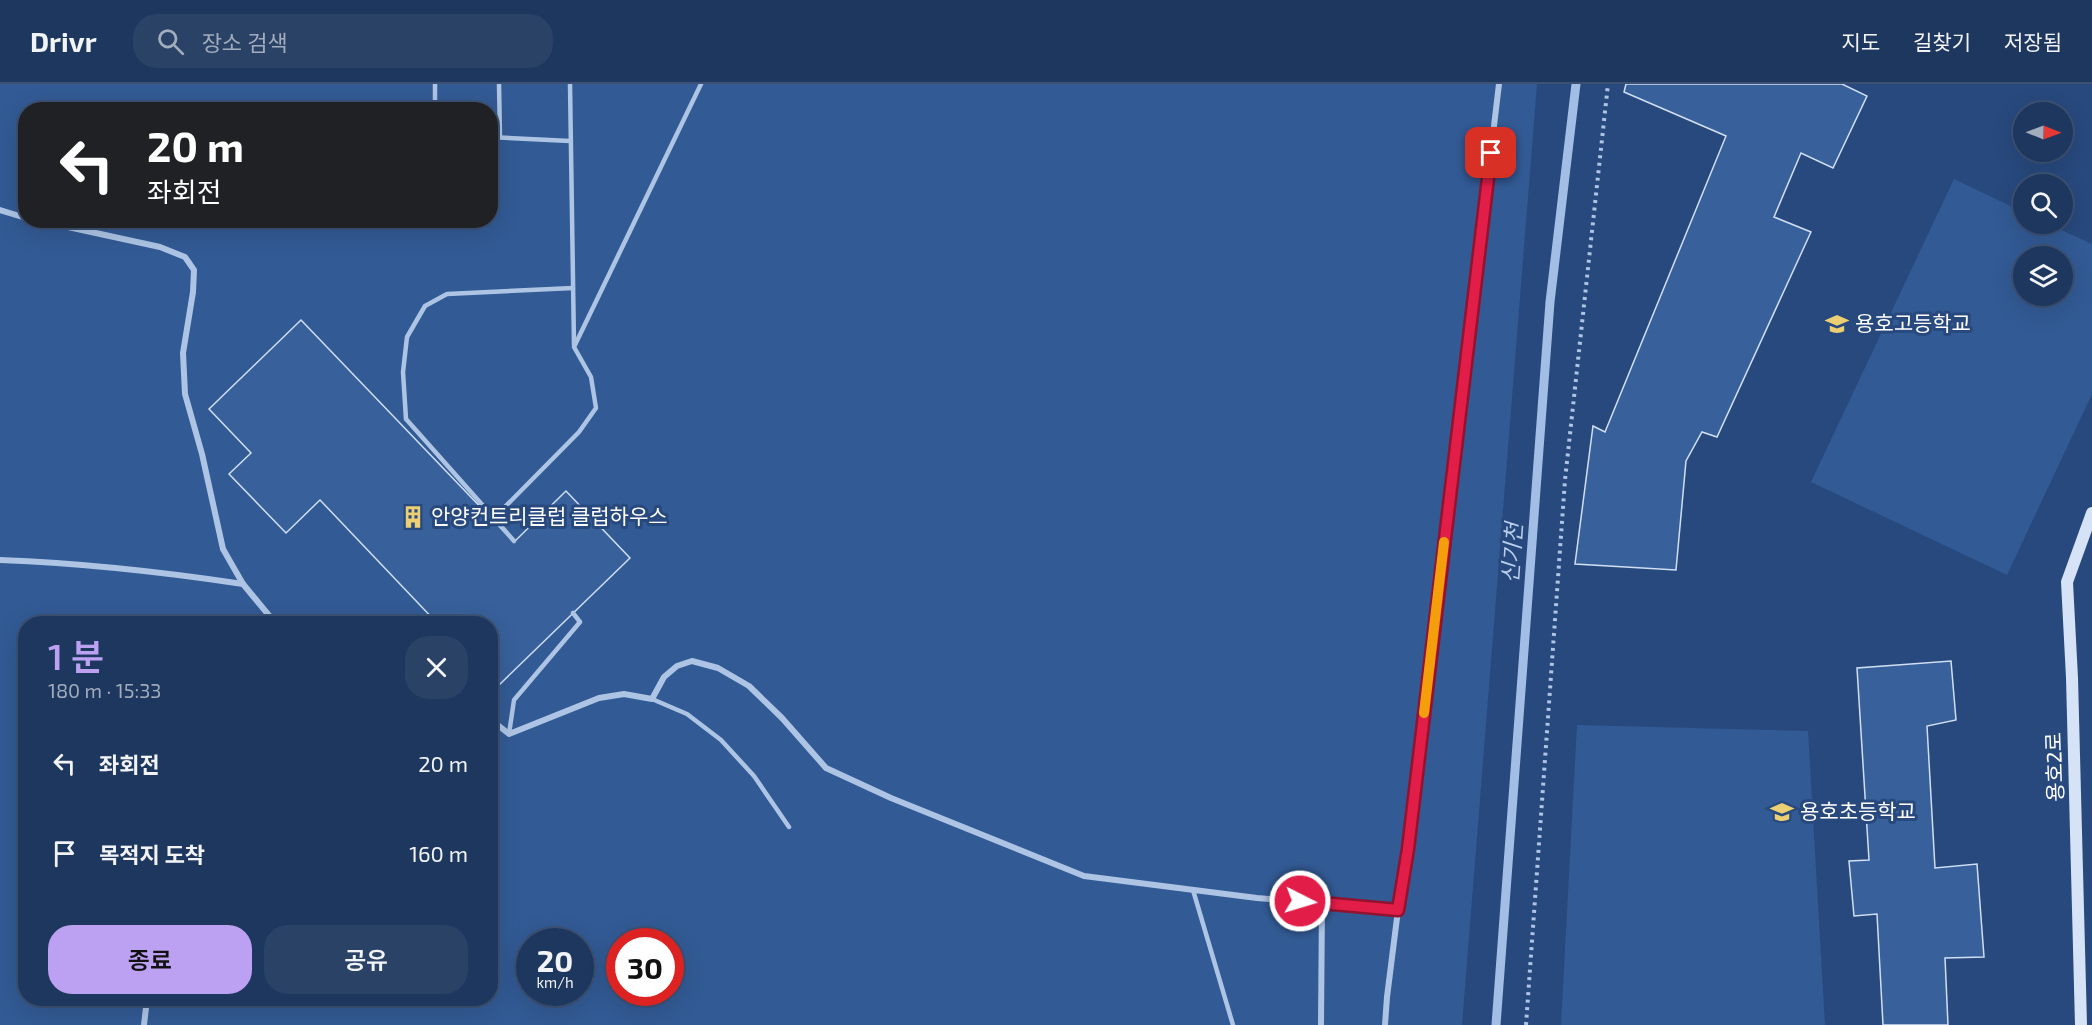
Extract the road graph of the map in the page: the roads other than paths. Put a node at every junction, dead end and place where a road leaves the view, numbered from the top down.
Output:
1 (435, 84) edge
2 (500, 84) edge
3 (570, 84) edge
4 (701, 84) edge
5 (1499, 84) edge
6 (435, 102) edge
7 (500, 137) joint
8 (570, 141) junction
9 (0, 210) edge
10 (18, 216) edge
11 (73, 228) edge
12 (573, 288) junction
13 (574, 347) junction
14 (2092, 513) edge
15 (494, 518) junction
16 (514, 541) dead end
17 (0, 560) edge
18 (243, 584) junction
19 (573, 613) dead end
20 (269, 616) edge
21 (652, 699) junction
22 (498, 725) edge
23 (509, 734) junction
24 (789, 827) dead end
25 (1192, 890) junction
26 (1322, 903) junction
27 (1398, 910) junction
28 (146, 1006) edge
29 (144, 1025) edge
30 (1233, 1025) edge
31 (1321, 1025) edge
32 (1385, 1025) edge
33 (2081, 1025) edge

1 - 6 lane
2 - 7 lane
3 - 8 lane
4 - 13 lane
5 - 27 street
7 - 8 lane
8 - 12 lane
9 - 10 street
11 - 18 street
12 - 13 lane
12 - 15 lane
13 - 15 lane
14 - 33 street, 용호2로
15 - 16 lane
17 - 18 street
18 - 20 street
19 - 23 lane
21 - 23 street
21 - 24 lane
21 - 25 street
22 - 23 street
25 - 26 street
25 - 30 lane
26 - 27 street
26 - 31 street
27 - 32 street
28 - 29 street

